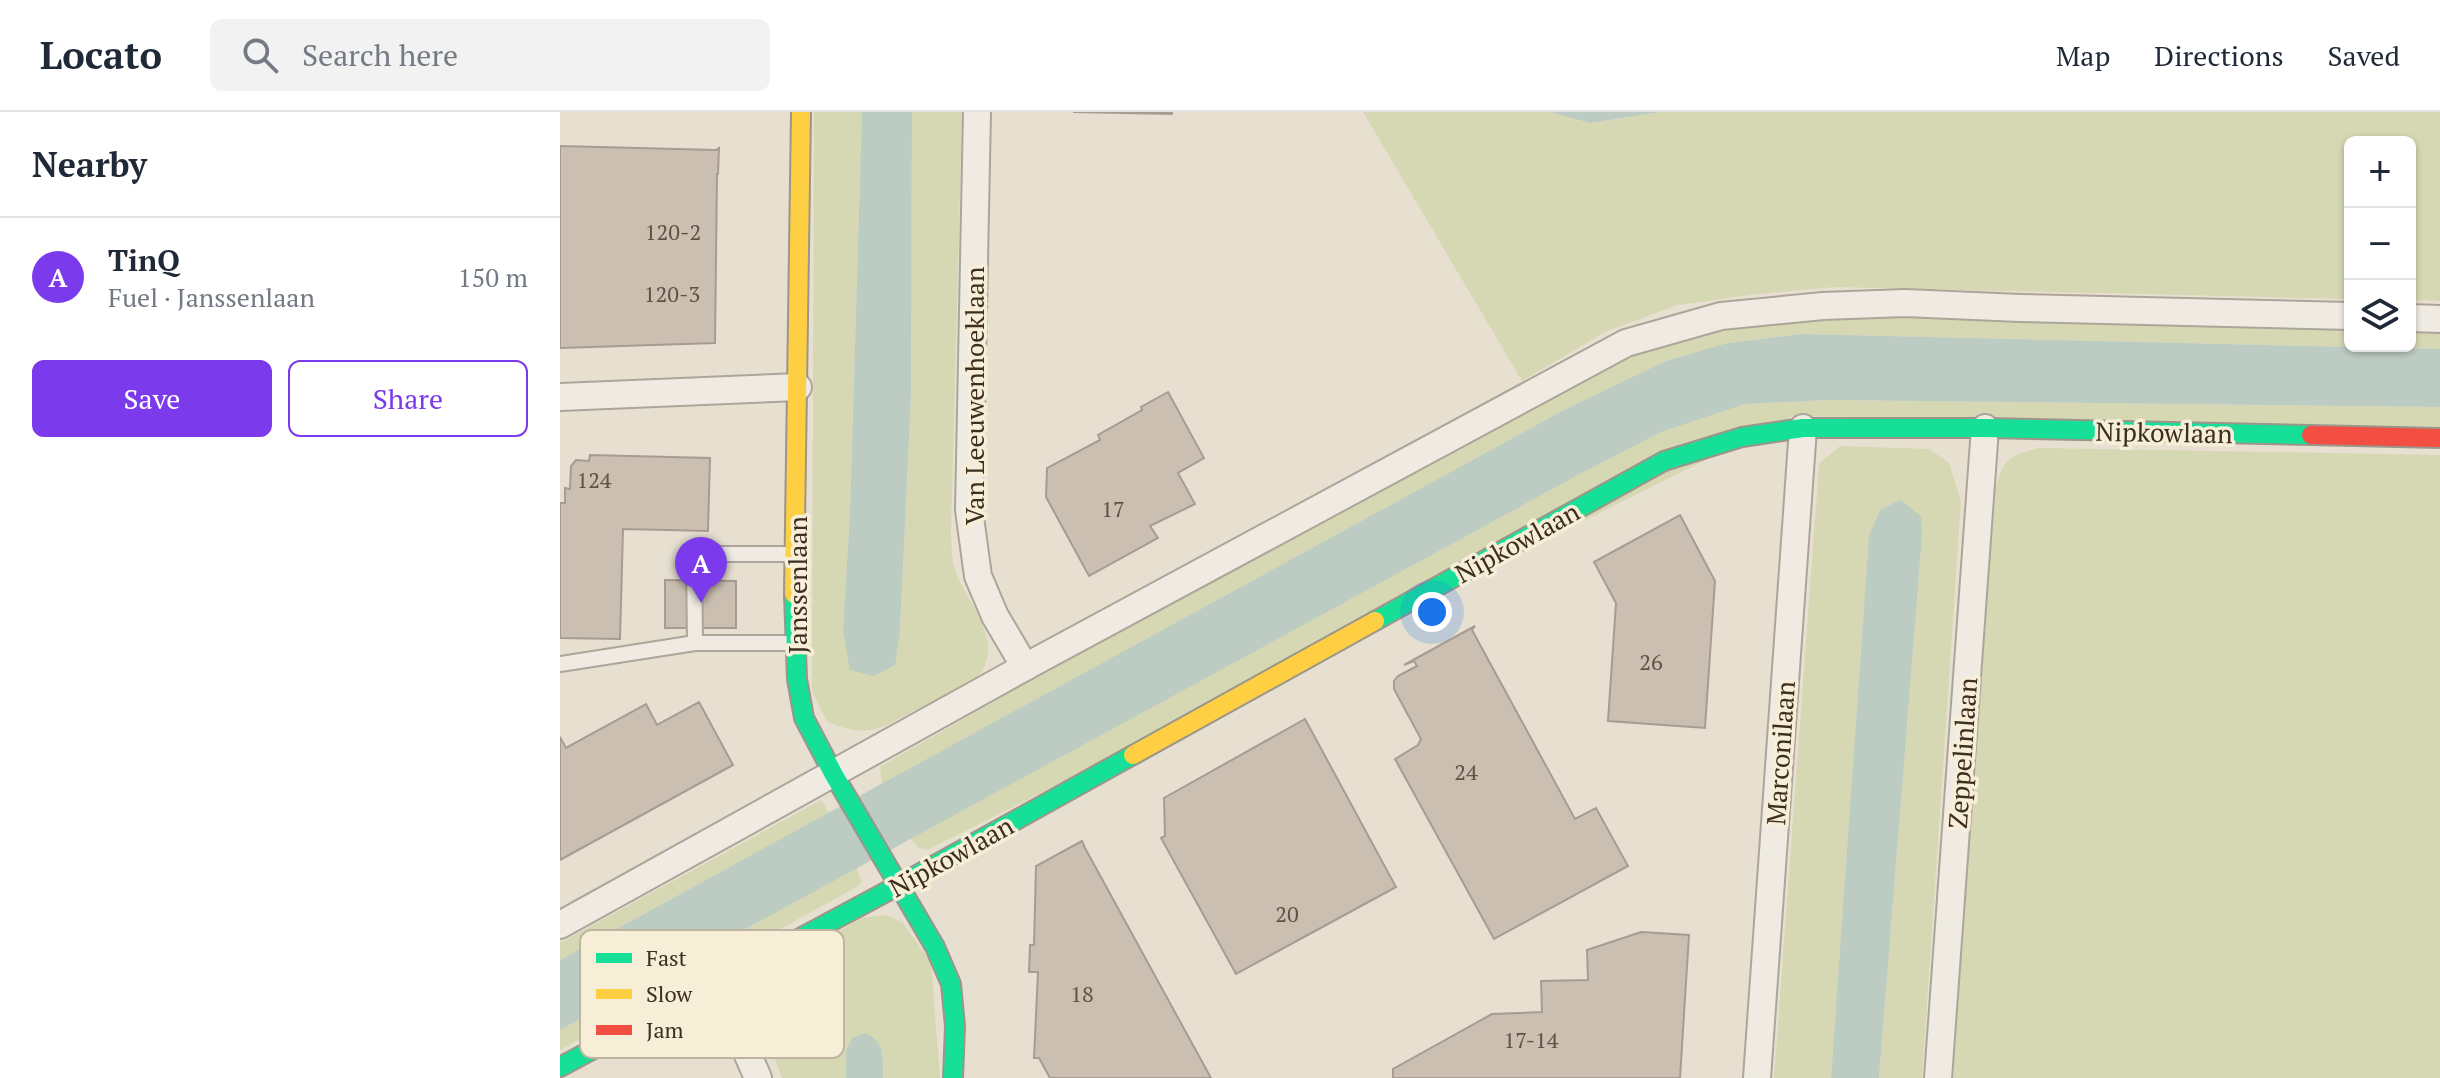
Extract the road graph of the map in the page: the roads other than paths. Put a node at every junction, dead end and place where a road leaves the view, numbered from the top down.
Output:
1 (801, 112) edge
2 (977, 112) edge
3 (2344, 316) edge
4 (2416, 318) edge
5 (2440, 319) edge
6 (798, 387) junction
7 (560, 397) edge
8 (1803, 428) junction
9 (1985, 428) junction
10 (2440, 438) edge
11 (795, 554) junction
12 (695, 643) junction
13 (796, 643) junction
14 (560, 664) edge
15 (1025, 667) junction
16 (834, 775) junction
17 (895, 878) junction
18 (560, 925) edge
19 (806, 930) edge
20 (580, 1056) edge
21 (749, 1058) edge
22 (560, 1067) edge
23 (758, 1078) edge
24 (953, 1078) edge
25 (1757, 1078) edge
26 (1938, 1078) edge

1 - 6 street, Janssenlaan
2 - 15 street, Van Leeuwenhoeklaan
3 - 15 street
4 - 5 street
6 - 7 street
6 - 11 street, Janssenlaan
8 - 9 street, Nipkowlaan
8 - 17 street, Nipkowlaan
8 - 25 street, Marconilaan
9 - 10 street, Nipkowlaan
9 - 26 street, Zeppelinlaan
11 - 12 lane
11 - 13 street, Janssenlaan
12 - 13 lane
12 - 14 lane
13 - 16 street, Janssenlaan
15 - 16 street
16 - 17 street, Nipkowlaan
16 - 18 street
17 - 19 street, Nipkowlaan
17 - 24 street
20 - 22 street, Nipkowlaan
21 - 23 street

